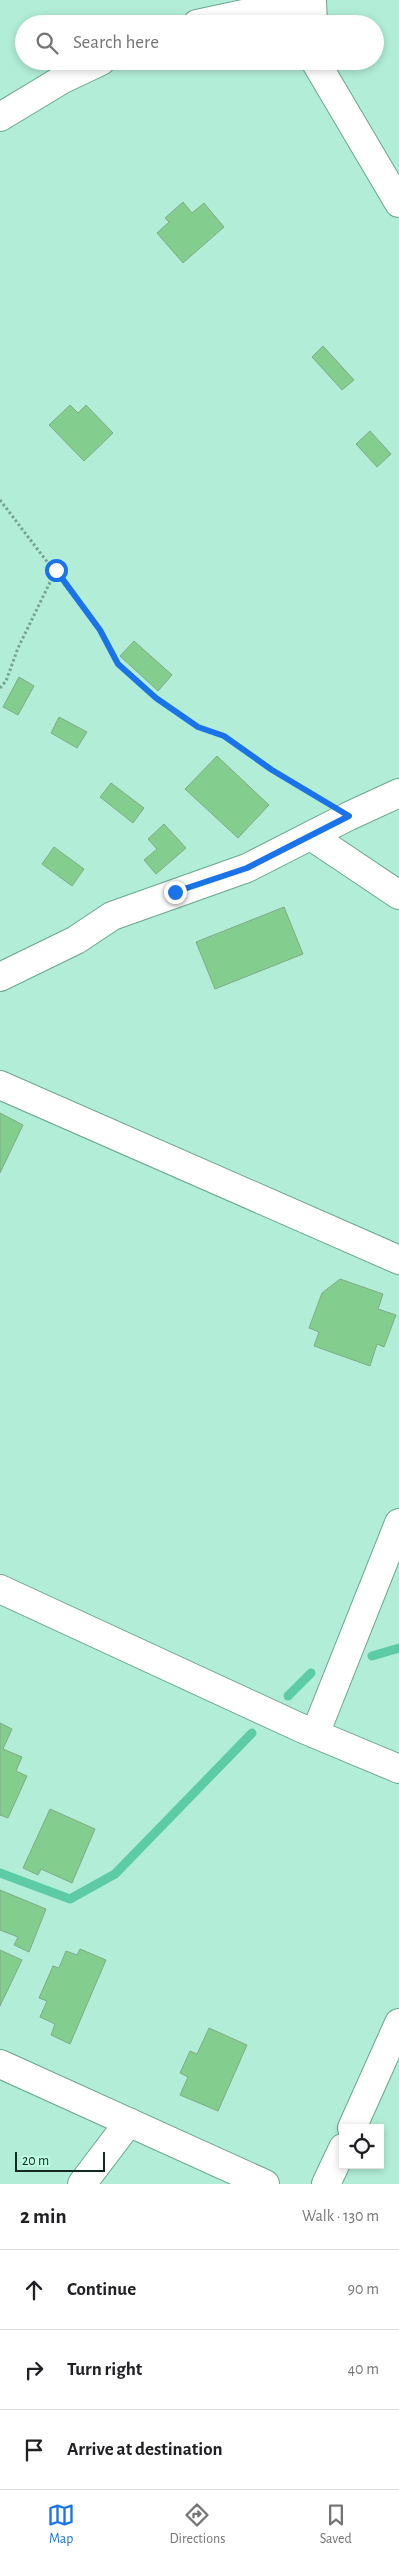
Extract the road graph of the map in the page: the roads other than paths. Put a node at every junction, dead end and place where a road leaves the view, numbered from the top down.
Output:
1 (310, 0) edge
2 (239, 15) edge
3 (312, 15) edge
4 (82, 70) edge
5 (320, 70) edge
6 (0, 117) edge
7 (399, 203) edge
8 (399, 793) edge
9 (311, 836) junction
10 (399, 895) edge
11 (0, 976) edge
12 (0, 1085) edge
13 (399, 1260) edge
14 (399, 1523) edge
15 (0, 1590) edge
16 (315, 1734) junction
17 (399, 1769) edge
18 (399, 2023) edge
19 (0, 2064) edge
20 (129, 2122) junction
21 (354, 2124) edge
22 (339, 2156) edge
23 (82, 2184) edge
24 (265, 2184) edge
25 (326, 2184) edge

1 - 2 street
1 - 3 street
4 - 6 street
5 - 7 street
8 - 9 street
9 - 10 street
9 - 11 street
12 - 13 street
14 - 16 street
15 - 16 street
16 - 17 street
18 - 21 street
19 - 20 street
20 - 23 street
20 - 24 street
22 - 25 street

